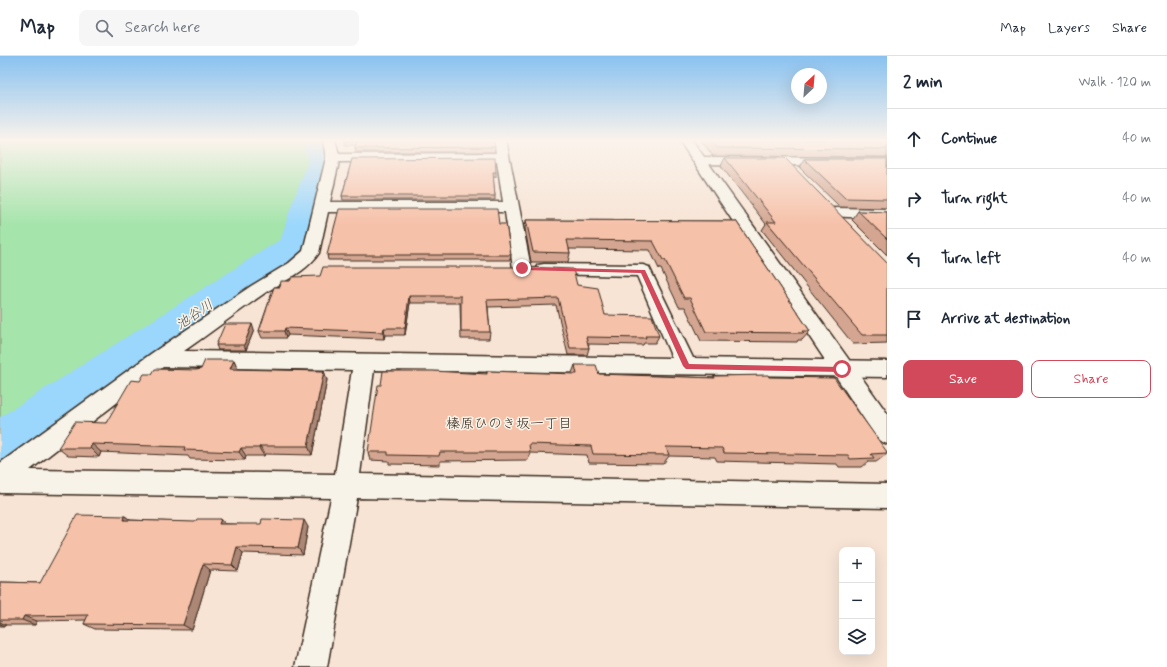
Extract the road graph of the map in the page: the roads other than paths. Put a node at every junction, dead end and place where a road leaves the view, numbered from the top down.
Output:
1 (332, 169) edge
2 (505, 169) edge
3 (706, 169) edge
4 (792, 169) edge
5 (799, 176) edge
6 (323, 207) junction
7 (510, 207) junction
8 (887, 214) edge
9 (850, 229) edge
10 (295, 267) junction
11 (319, 267) dead end
12 (159, 359) junction
13 (364, 363) junction
14 (686, 366) junction
15 (842, 369) junction
16 (887, 369) edge
17 (887, 434) edge
18 (0, 480) edge
19 (346, 486) junction
20 (887, 496) edge
21 (312, 667) edge

1 - 6 street
2 - 7 street
3 - 15 street
4 - 5 street
6 - 7 street
6 - 10 street
7 - 14 street
8 - 9 street
10 - 11 street
10 - 12 street
12 - 13 street
12 - 18 street
13 - 14 street
13 - 19 street
14 - 15 street
15 - 16 street
15 - 17 street
18 - 19 street
19 - 20 street
19 - 21 street

